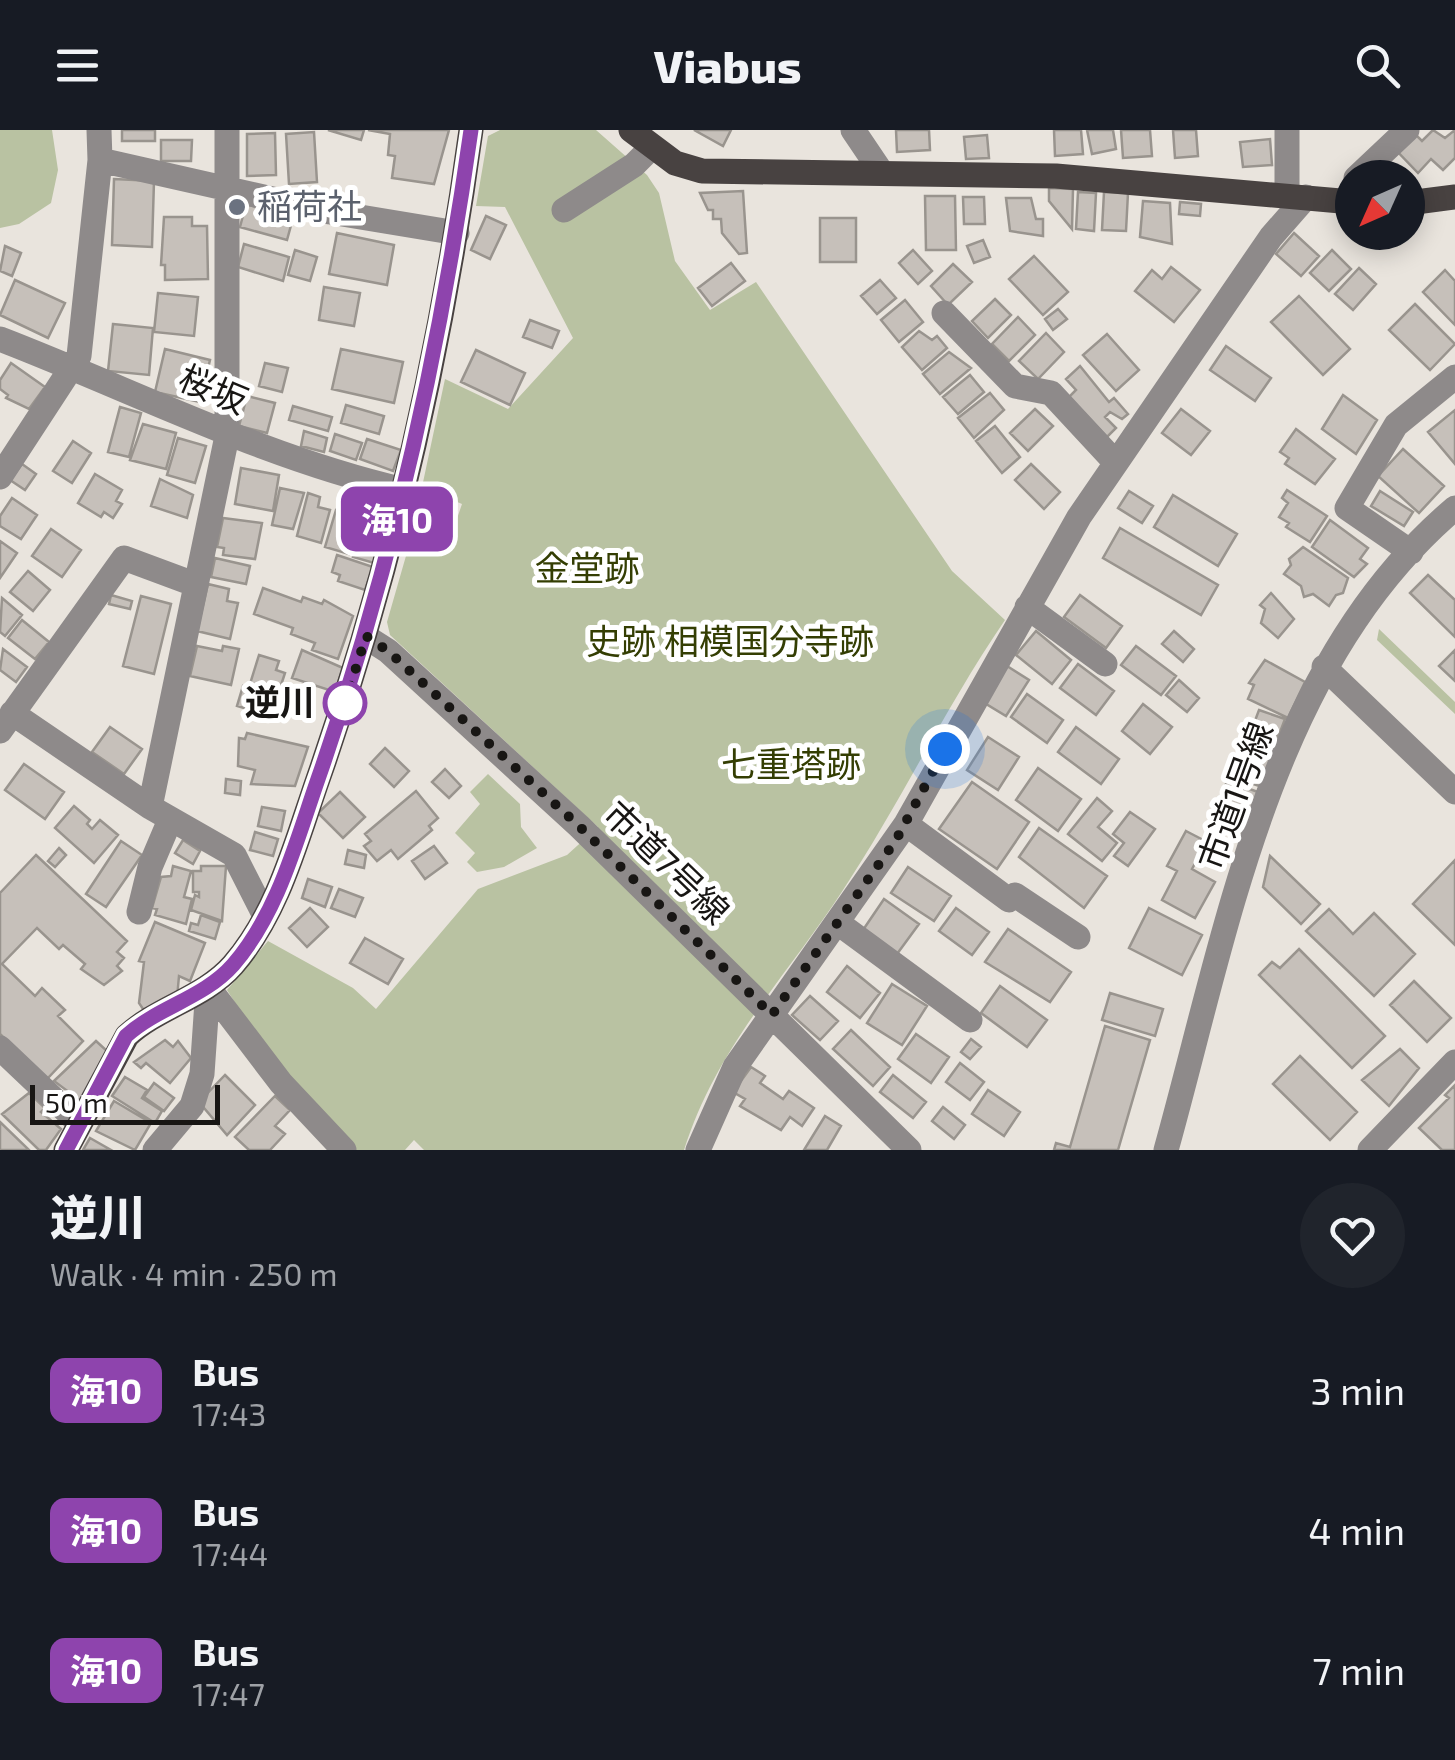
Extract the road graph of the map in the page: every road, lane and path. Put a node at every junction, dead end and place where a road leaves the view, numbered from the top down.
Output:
1 (98, 130) edge
2 (226, 130) edge
3 (471, 130) edge
4 (631, 130) edge
5 (853, 130) edge
6 (1287, 130) edge
7 (1407, 130) edge
8 (652, 148) junction
9 (100, 160) junction
10 (1379, 160) edge
11 (882, 173) junction
12 (227, 188) junction
13 (1335, 193) edge
14 (1296, 197) junction
15 (1455, 198) edge
16 (1425, 201) edge
17 (564, 210) dead end
18 (457, 233) junction
19 (944, 313) dead end
20 (0, 338) edge
21 (73, 367) junction
22 (1455, 377) edge
23 (227, 436) junction
24 (1115, 462) junction
25 (0, 477) edge
26 (404, 490) junction
27 (1455, 508) edge
28 (1411, 552) junction
29 (194, 584) junction
30 (1028, 606) junction
31 (366, 636) junction
32 (1106, 664) dead end
33 (1324, 667) junction
34 (6, 722) edge
35 (1455, 792) edge
36 (160, 813) junction
37 (906, 824) junction
38 (139, 912) dead end
39 (265, 916) junction
40 (838, 922) junction
41 (1078, 936) dead end
42 (208, 987) junction
43 (772, 1015) junction
44 (970, 1020) dead end
45 (0, 1048) edge
46 (1455, 1062) edge
47 (78, 1122) junction
48 (66, 1150) edge
49 (155, 1150) edge
50 (344, 1150) edge
51 (698, 1150) edge
52 (908, 1150) edge
53 (1166, 1150) edge
54 (1370, 1150) edge

1 - 9 street
2 - 12 street
3 - 18 main road
4 - 8 main road
5 - 11 street
6 - 14 street
7 - 10 street
8 - 11 main road
8 - 17 street
9 - 12 street
9 - 21 street
11 - 14 main road
12 - 18 street
12 - 23 street
13 - 14 main road
14 - 24 street
15 - 16 main road
18 - 26 main road
19 - 24 street
20 - 21 street, 桜坂
21 - 23 street, 桜坂
21 - 25 street
22 - 28 street
23 - 26 street, 桜坂
23 - 29 street
24 - 30 street
26 - 31 main road
27 - 28 street, 市道1号線
28 - 33 street, 市道1号線
29 - 34 street
29 - 36 street
30 - 32 street
30 - 37 street
31 - 39 main road
31 - 43 street, 市道7号線
33 - 35 street
33 - 53 street, 市道1号線
34 - 36 street
36 - 38 street
36 - 39 street
37 - 40 street
37 - 41 street
39 - 42 main road
40 - 43 street
40 - 44 street
42 - 47 main road
42 - 49 street
42 - 50 street
43 - 51 street
43 - 52 street, 市道7号線
45 - 47 street
46 - 54 street
47 - 48 main road

